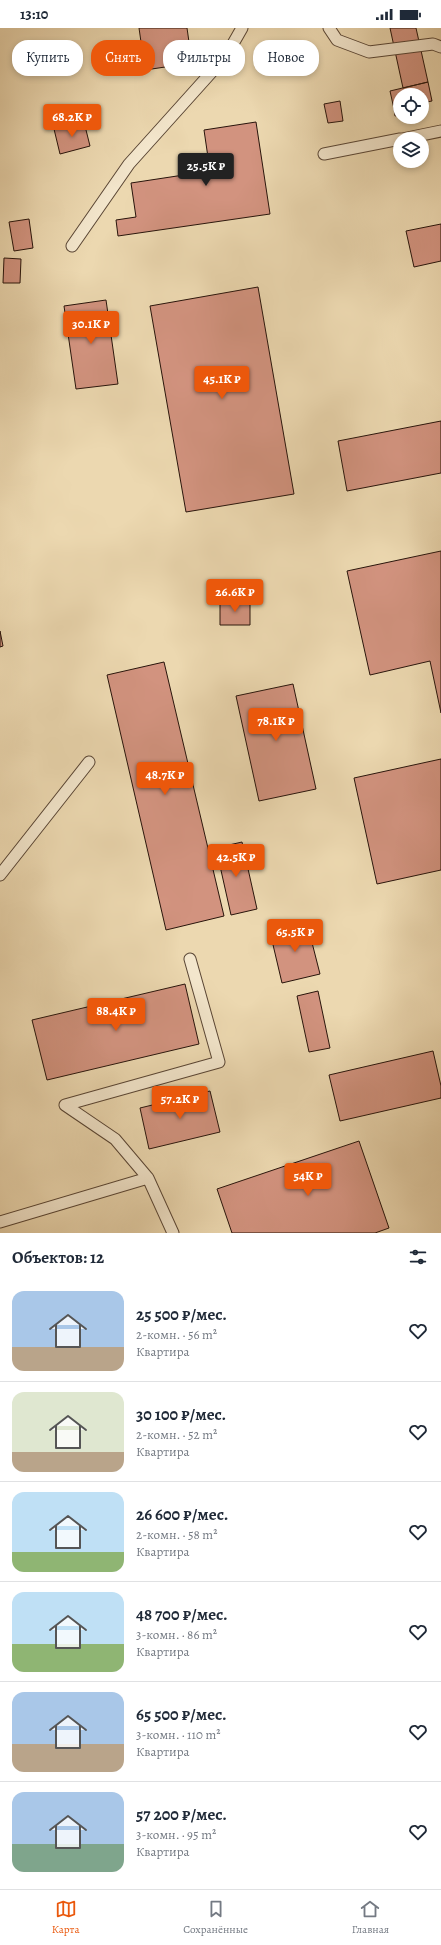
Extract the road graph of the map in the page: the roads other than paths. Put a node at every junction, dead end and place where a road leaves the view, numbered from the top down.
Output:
1 (242, 28) edge
2 (329, 28) edge
3 (441, 48) edge
4 (441, 132) edge
5 (429, 134) edge
6 (393, 141) edge
7 (324, 154) dead end
8 (72, 246) dead end
9 (89, 762) dead end
10 (0, 875) edge
11 (190, 959) dead end
12 (148, 1178) junction
13 (0, 1222) edge
14 (173, 1233) edge

1 - 8 lane
2 - 3 lane
4 - 5 lane
6 - 7 lane
9 - 10 lane
11 - 12 lane
12 - 13 lane
12 - 14 lane

